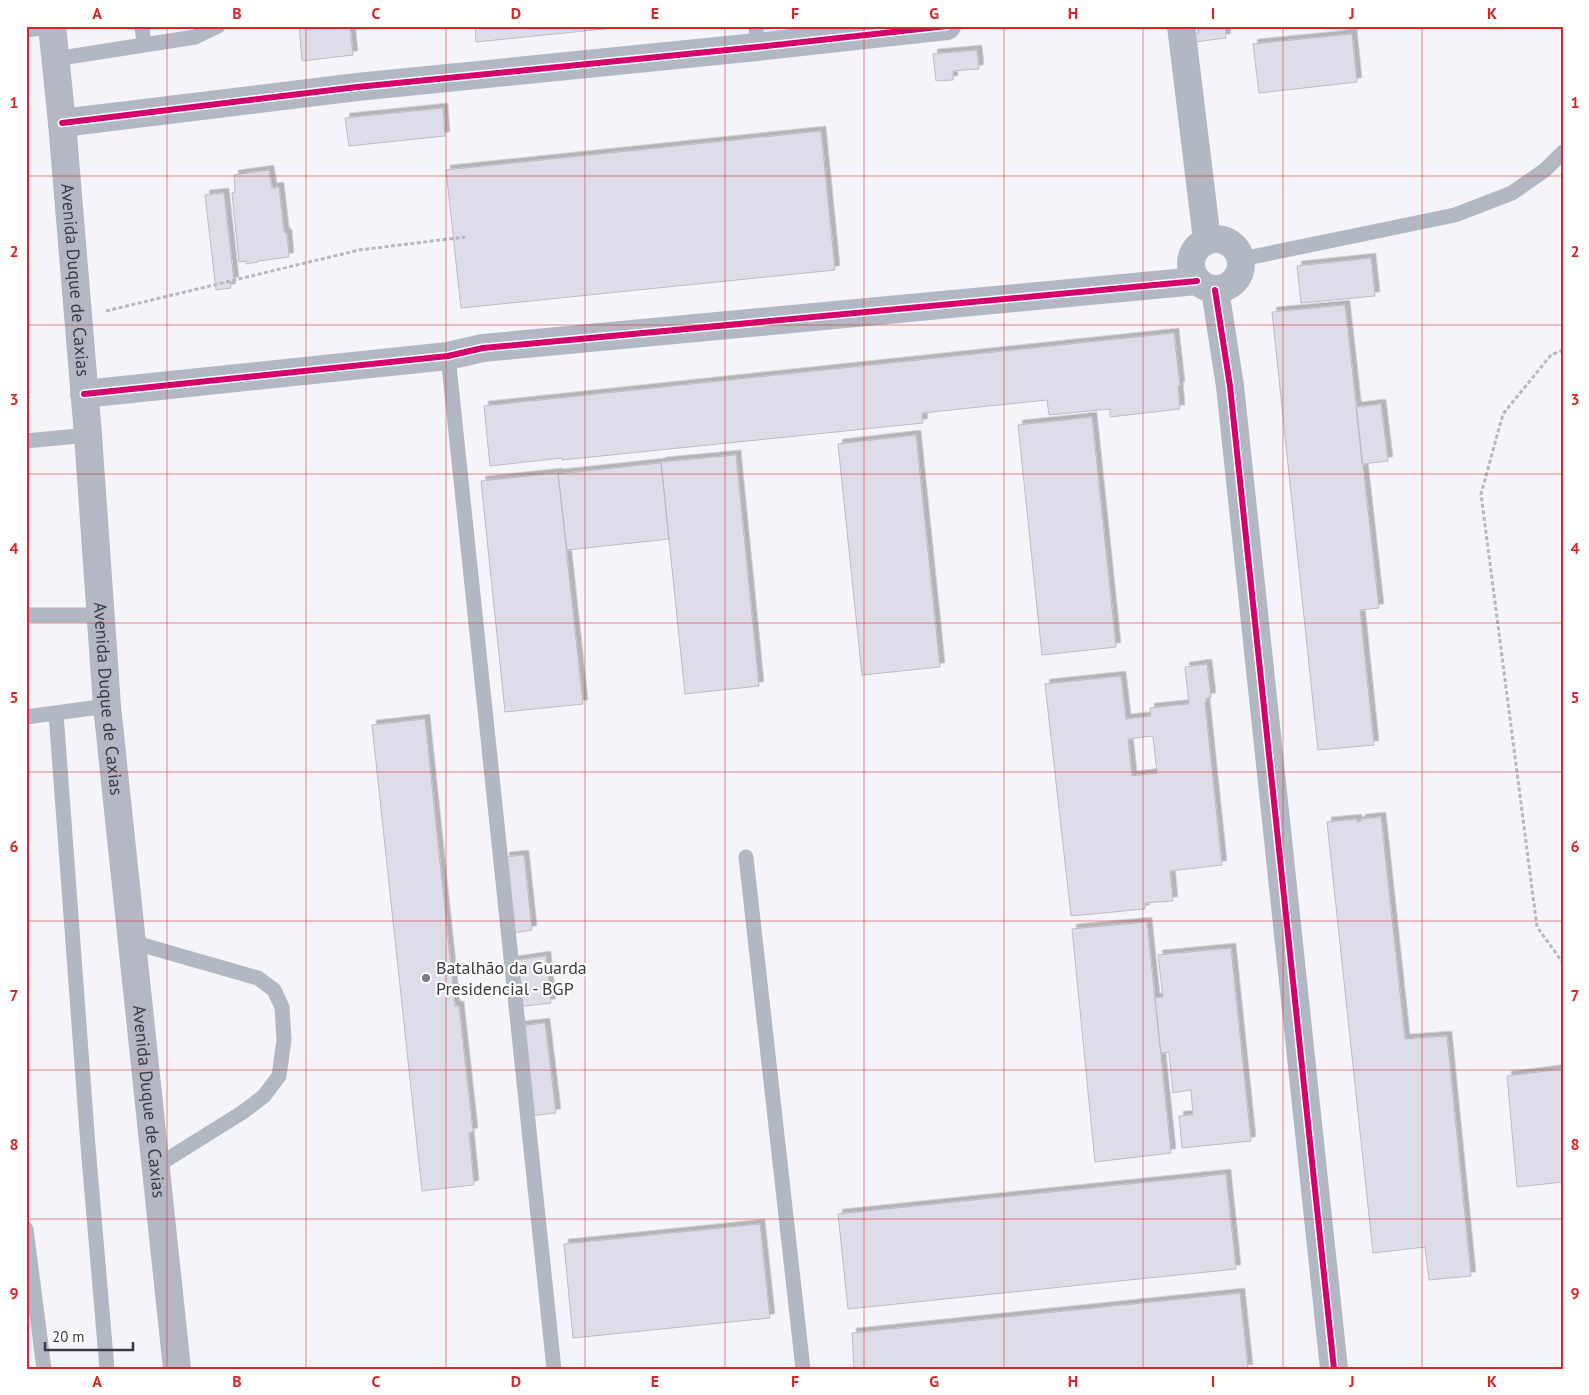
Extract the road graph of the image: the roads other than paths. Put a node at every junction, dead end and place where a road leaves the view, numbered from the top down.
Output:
1 (142, 26) edge
2 (218, 26) edge
3 (947, 26) edge
4 (1181, 26) edge
5 (43, 28) edge
6 (757, 37) edge
7 (144, 45) junction
8 (55, 59) junction
9 (62, 123) junction
10 (1563, 152) edge
11 (1207, 240) junction
12 (1242, 258) junction
13 (1206, 285) junction
14 (448, 356) junction
15 (84, 394) junction
16 (88, 435) junction
17 (26, 441) edge
18 (26, 615) edge
19 (100, 615) junction
20 (107, 706) junction
21 (56, 713) junction
22 (26, 717) edge
23 (746, 857) dead end
24 (132, 942) junction
25 (156, 1167) junction
26 (26, 1230) edge
27 (44, 1369) edge
28 (108, 1369) edge
29 (177, 1369) edge
30 (554, 1369) edge
31 (803, 1369) edge
32 (1334, 1369) edge

1 - 7 lane
2 - 7 lane
3 - 6 street
4 - 11 street
5 - 8 main road, Avenida Duque de Caxias
6 - 9 street
7 - 8 lane
8 - 9 main road, Avenida Duque de Caxias
9 - 15 main road, Avenida Duque de Caxias
10 - 12 lane
11 - 12 street
11 - 13 street
12 - 13 street
13 - 14 street
13 - 32 street
14 - 15 street
14 - 30 lane
15 - 16 main road, Avenida Duque de Caxias
16 - 17 lane
16 - 19 main road, Avenida Duque de Caxias
18 - 19 lane
19 - 20 main road, Avenida Duque de Caxias
20 - 21 lane
20 - 24 main road, Avenida Duque de Caxias
21 - 22 lane
21 - 28 lane
23 - 31 lane
24 - 25 main road, Avenida Duque de Caxias
24 - 25 lane
25 - 29 main road, Avenida Duque de Caxias
26 - 27 lane

